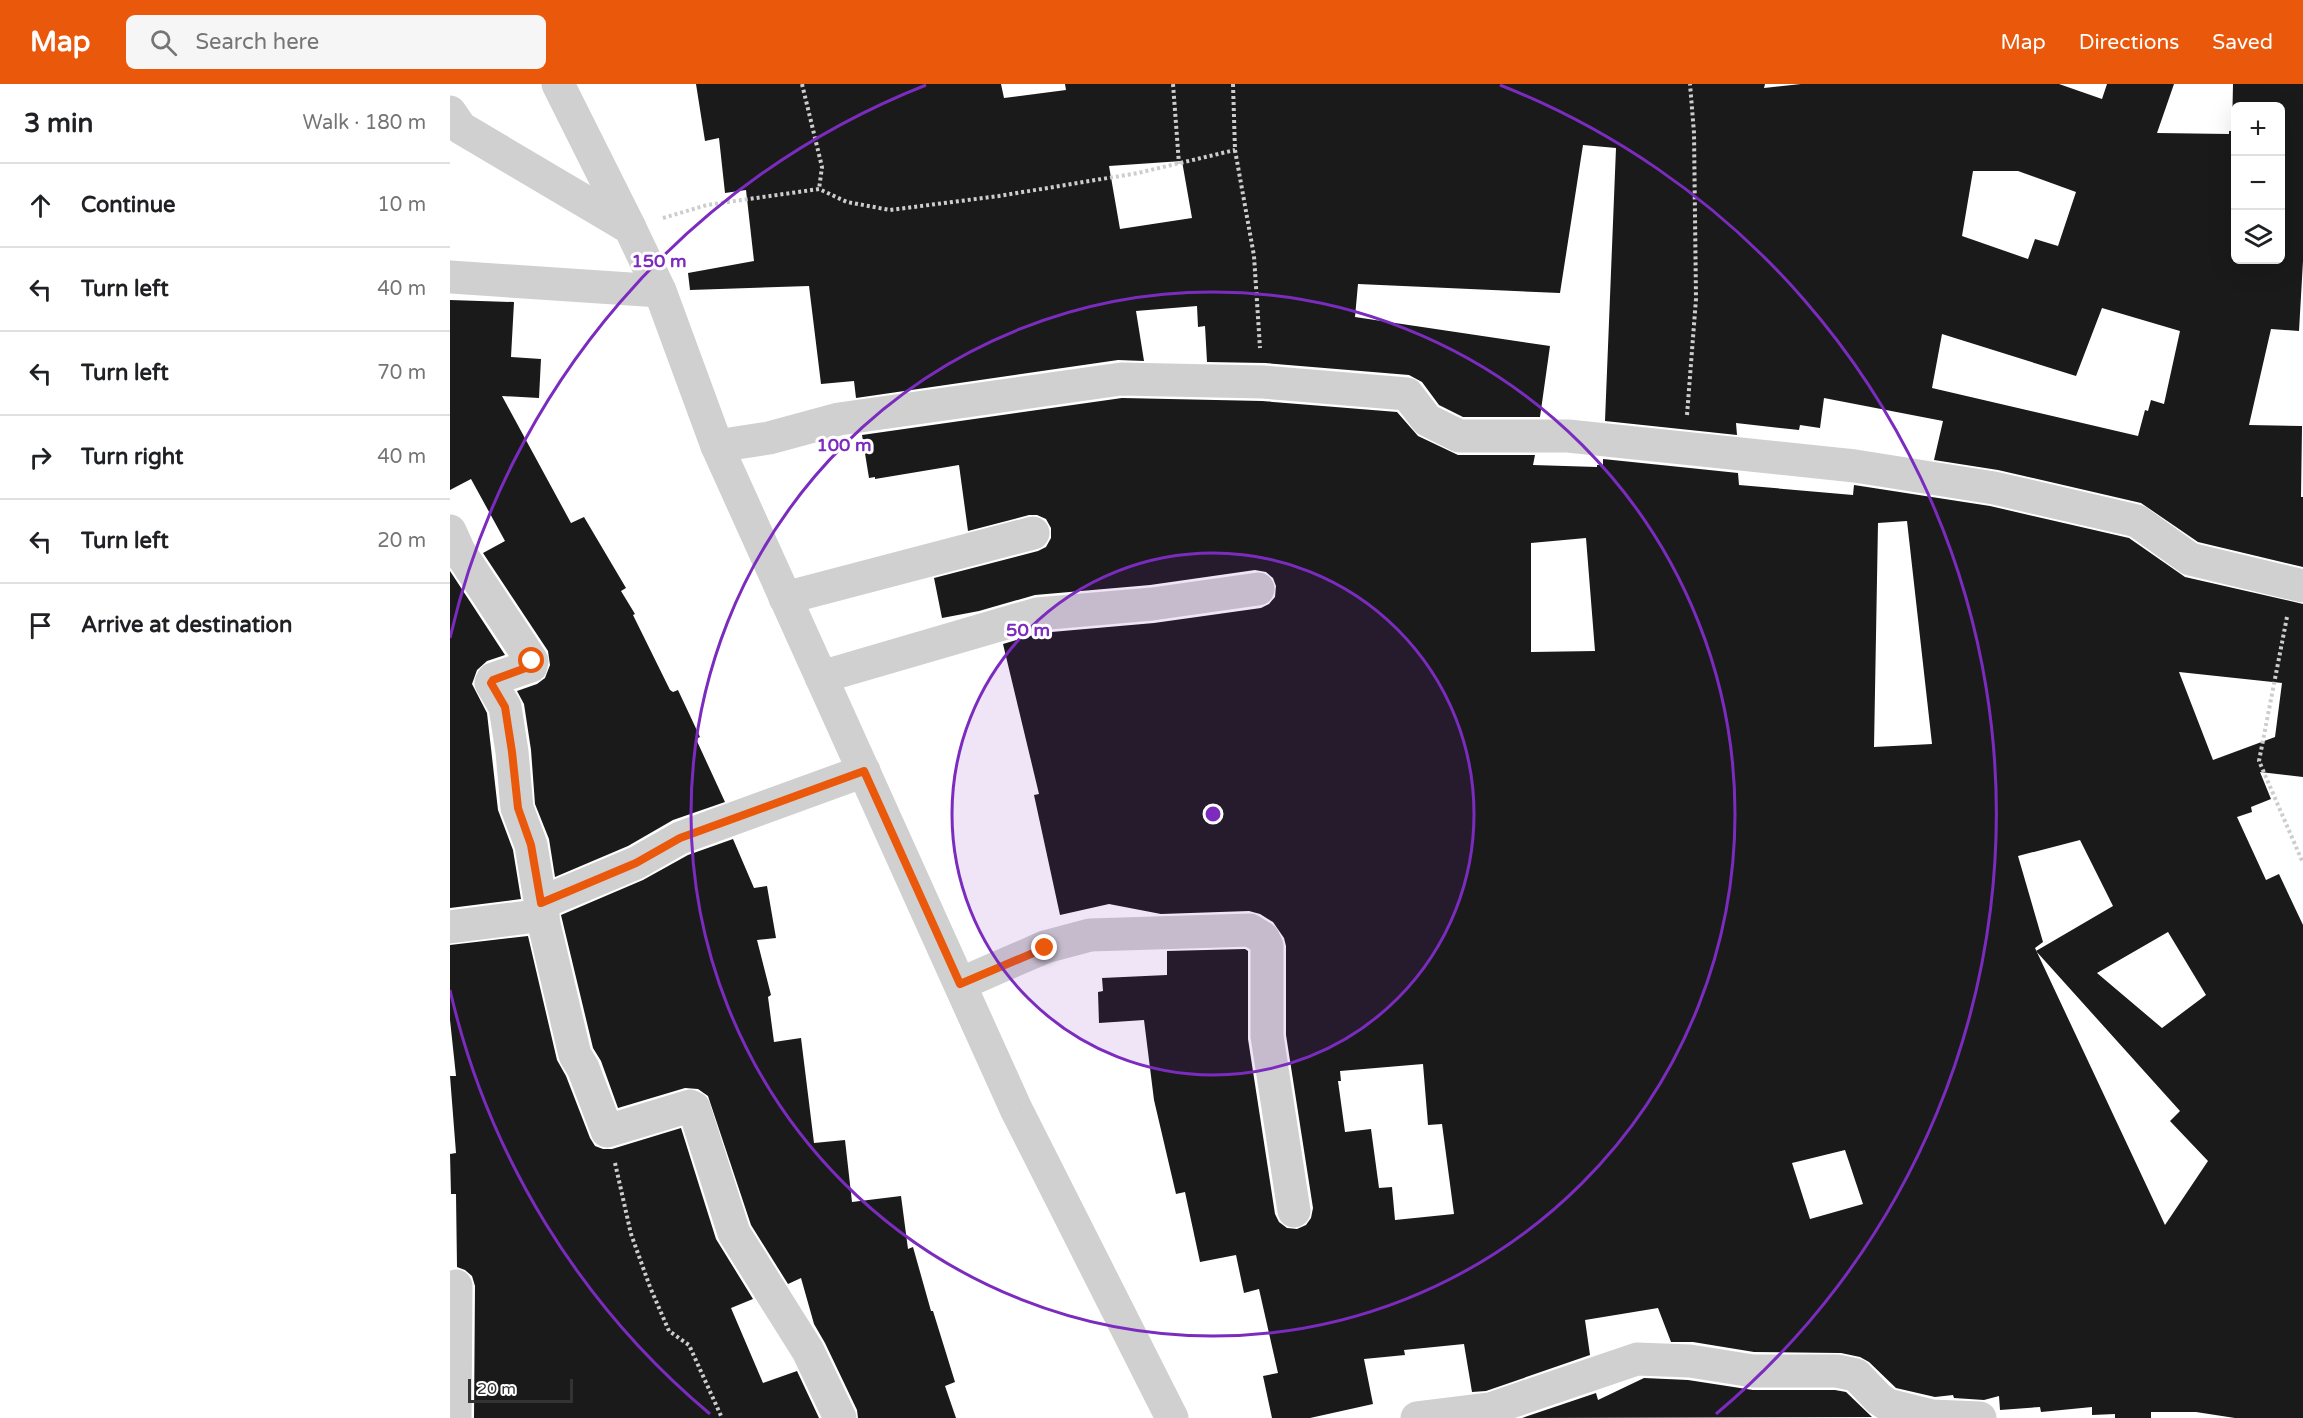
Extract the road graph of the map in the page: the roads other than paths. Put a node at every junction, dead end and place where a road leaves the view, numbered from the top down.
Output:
1 (558, 84) edge
2 (450, 112) edge
3 (630, 228) junction
4 (450, 278) edge
5 (660, 291) junction
6 (717, 446) junction
7 (450, 531) edge
8 (1032, 533) dead end
9 (2298, 585) edge
10 (1258, 589) dead end
11 (785, 598) junction
12 (821, 677) junction
13 (864, 771) junction
14 (542, 909) junction
15 (450, 927) edge
16 (960, 984) junction
17 (1294, 1211) dead end
18 (456, 1286) dead end
19 (454, 1418) edge
20 (840, 1418) edge
21 (1172, 1418) edge
22 (1416, 1418) edge
23 (1980, 1418) edge

1 - 3 street
2 - 3 street
3 - 5 street
4 - 5 street
5 - 6 street
6 - 9 street
6 - 11 street
7 - 14 street
8 - 11 street
10 - 12 street
11 - 12 street
12 - 13 street
13 - 14 street
13 - 16 street
14 - 15 street
14 - 20 street
16 - 17 street
16 - 21 street
18 - 19 street
22 - 23 street

